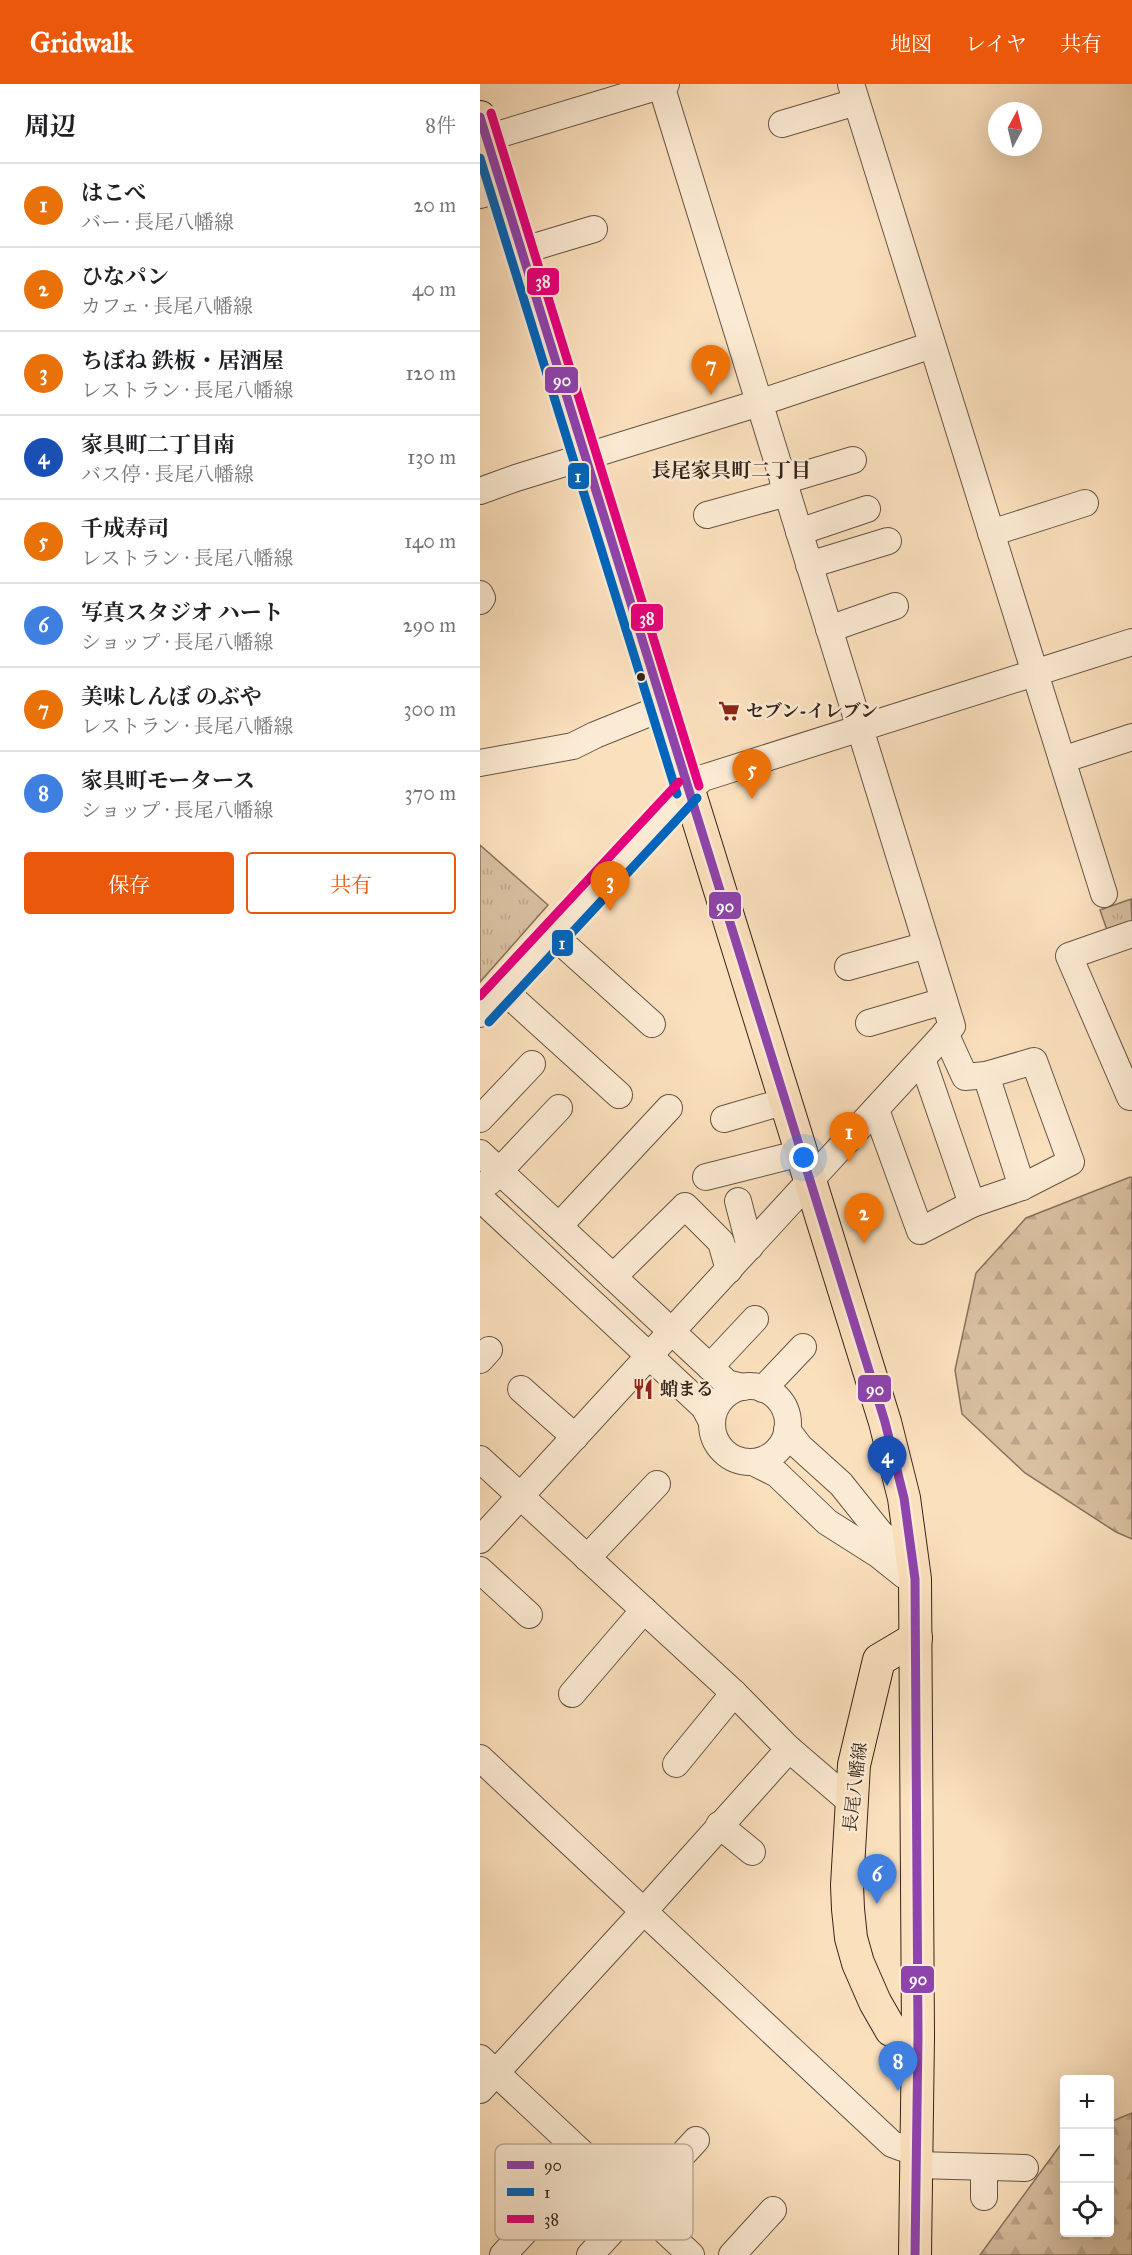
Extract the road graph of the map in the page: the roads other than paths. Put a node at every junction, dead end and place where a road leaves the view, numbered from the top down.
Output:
1 (663, 85) edge
2 (854, 93) edge
3 (782, 124) dead end
4 (483, 127) edge
5 (491, 192) edge
6 (594, 229) dead end
7 (521, 251) junction
8 (932, 345) junction
9 (759, 403) junction
10 (585, 458) junction
11 (853, 460) dead end
12 (785, 487) junction
13 (480, 491) edge
14 (1085, 503) dead end
15 (867, 509) dead end
16 (707, 515) dead end
17 (799, 532) junction
18 (991, 533) junction
19 (888, 541) dead end
20 (810, 566) junction
21 (480, 594) edge
22 (480, 601) edge
23 (896, 606) dead end
24 (829, 629) junction
25 (1132, 642) edge
26 (1035, 674) junction
27 (662, 708) junction
28 (861, 728) junction
29 (1132, 737) edge
30 (1062, 760) junction
31 (480, 764) edge
32 (688, 790) junction
33 (1104, 894) dead end
34 (553, 934) junction
35 (1132, 934) edge
36 (927, 945) junction
37 (848, 967) dead end
38 (502, 989) junction
39 (944, 1001) junction
40 (480, 1014) edge
41 (869, 1023) dead end
42 (652, 1024) dead end
43 (949, 1030) junction
44 (922, 1059) junction
45 (532, 1064) dead end
46 (986, 1075) junction
47 (619, 1095) dead end
48 (1132, 1096) edge
49 (786, 1101) junction
50 (559, 1108) dead end
51 (669, 1108) dead end
52 (876, 1110) junction
53 (480, 1119) edge
54 (724, 1119) dead end
55 (480, 1153) edge
56 (806, 1167) junction
57 (499, 1171) junction
58 (706, 1177) dead end
59 (1022, 1187) junction
60 (480, 1191) edge
61 (480, 1198) edge
62 (738, 1201) dead end
63 (972, 1204) junction
64 (559, 1226) junction
65 (750, 1247) junction
66 (587, 1253) junction
67 (729, 1270) junction
68 (564, 1277) junction
69 (613, 1277) junction
70 (755, 1319) dead end
71 (672, 1332) junction
72 (803, 1347) dead end
73 (650, 1356) junction
74 (710, 1367) junction
75 (753, 1388) junction
76 (521, 1389) dead end
77 (712, 1422) junction
78 (788, 1430) junction
79 (575, 1437) junction
80 (480, 1459) edge
81 (753, 1462) junction
82 (657, 1484) dead end
83 (521, 1496) junction
84 (480, 1540) edge
85 (911, 1548) junction
86 (587, 1558) junction
87 (480, 1570) edge
88 (915, 1579) junction
89 (644, 1610) junction
90 (529, 1616) dead end
91 (916, 1638) junction
92 (734, 1693) junction
93 (572, 1694) dead end
94 (789, 1749) junction
95 (480, 1758) edge
96 (676, 1764) dead end
97 (851, 1802) junction
98 (719, 1825) junction
99 (752, 1852) dead end
100 (644, 1911) junction
101 (918, 2036) junction
102 (485, 2074) edge
103 (696, 2140) dead end
104 (569, 2144) edge
105 (692, 2144) edge
106 (917, 2159) junction
107 (984, 2167) junction
108 (1026, 2168) dead end
109 (984, 2197) dead end
110 (773, 2210) dead end
111 (517, 2240) edge
112 (604, 2240) edge
113 (673, 2240) edge
114 (688, 2254) edge
115 (503, 2255) edge
116 (590, 2255) edge
117 (732, 2255) edge
118 (915, 2255) edge

1 - 4 street
1 - 9 street
2 - 3 street
2 - 8 street
4 - 5 main road
5 - 7 main road
6 - 7 street
7 - 10 main road
8 - 9 street
8 - 18 street
9 - 10 street
9 - 12 street
10 - 13 street
10 - 27 main road
11 - 12 street
12 - 16 street
12 - 17 street
14 - 18 street
15 - 17 street
17 - 20 street
18 - 26 street
19 - 20 street
20 - 24 street
21 - 22 street
23 - 24 street
24 - 28 street
25 - 26 street
26 - 28 street
26 - 30 street
27 - 31 street
27 - 32 main road
28 - 32 street
28 - 36 street
29 - 30 street
30 - 33 street
32 - 34 street
32 - 49 main road
34 - 38 street
34 - 42 street
35 - 48 street
36 - 37 street
36 - 39 street
38 - 40 street
38 - 47 street
39 - 41 street
39 - 43 street
43 - 44 street
43 - 46 street
44 - 52 street
44 - 63 street
45 - 53 street
46 - 59 street
46 - 59 street
49 - 54 street
49 - 56 main road
50 - 57 street
51 - 64 street
52 - 56 street
52 - 63 street
55 - 57 street
56 - 58 street
56 - 65 street
56 - 85 main road
57 - 60 street
57 - 64 street
59 - 63 street
61 - 68 street
62 - 65 street
64 - 66 street
65 - 67 street
66 - 68 street
66 - 69 street
67 - 69 street
67 - 71 street
68 - 73 street
69 - 71 street
70 - 74 street
71 - 73 street
71 - 74 street
72 - 75 street
73 - 77 street
73 - 79 street
74 - 75 street
75 - 77 street
75 - 78 street
76 - 79 street
77 - 81 street
78 - 81 street
78 - 85 street
79 - 83 street
80 - 83 street
81 - 88 street
82 - 86 street
83 - 84 street
83 - 86 street
85 - 88 main road
86 - 89 street
87 - 90 street
88 - 91 main road
89 - 92 street
89 - 93 street
91 - 97 main road, 長尾八幡線
91 - 101 main road
92 - 94 street
92 - 96 street
94 - 97 street
94 - 98 street
95 - 100 street
97 - 101 main road, 長尾八幡線
98 - 99 street
98 - 100 street
100 - 102 street
100 - 106 street
101 - 106 main road
102 - 104 street
103 - 105 street
106 - 107 street
106 - 118 main road
107 - 108 street
107 - 109 street
110 - 117 street
111 - 115 street
112 - 116 street
113 - 114 street

